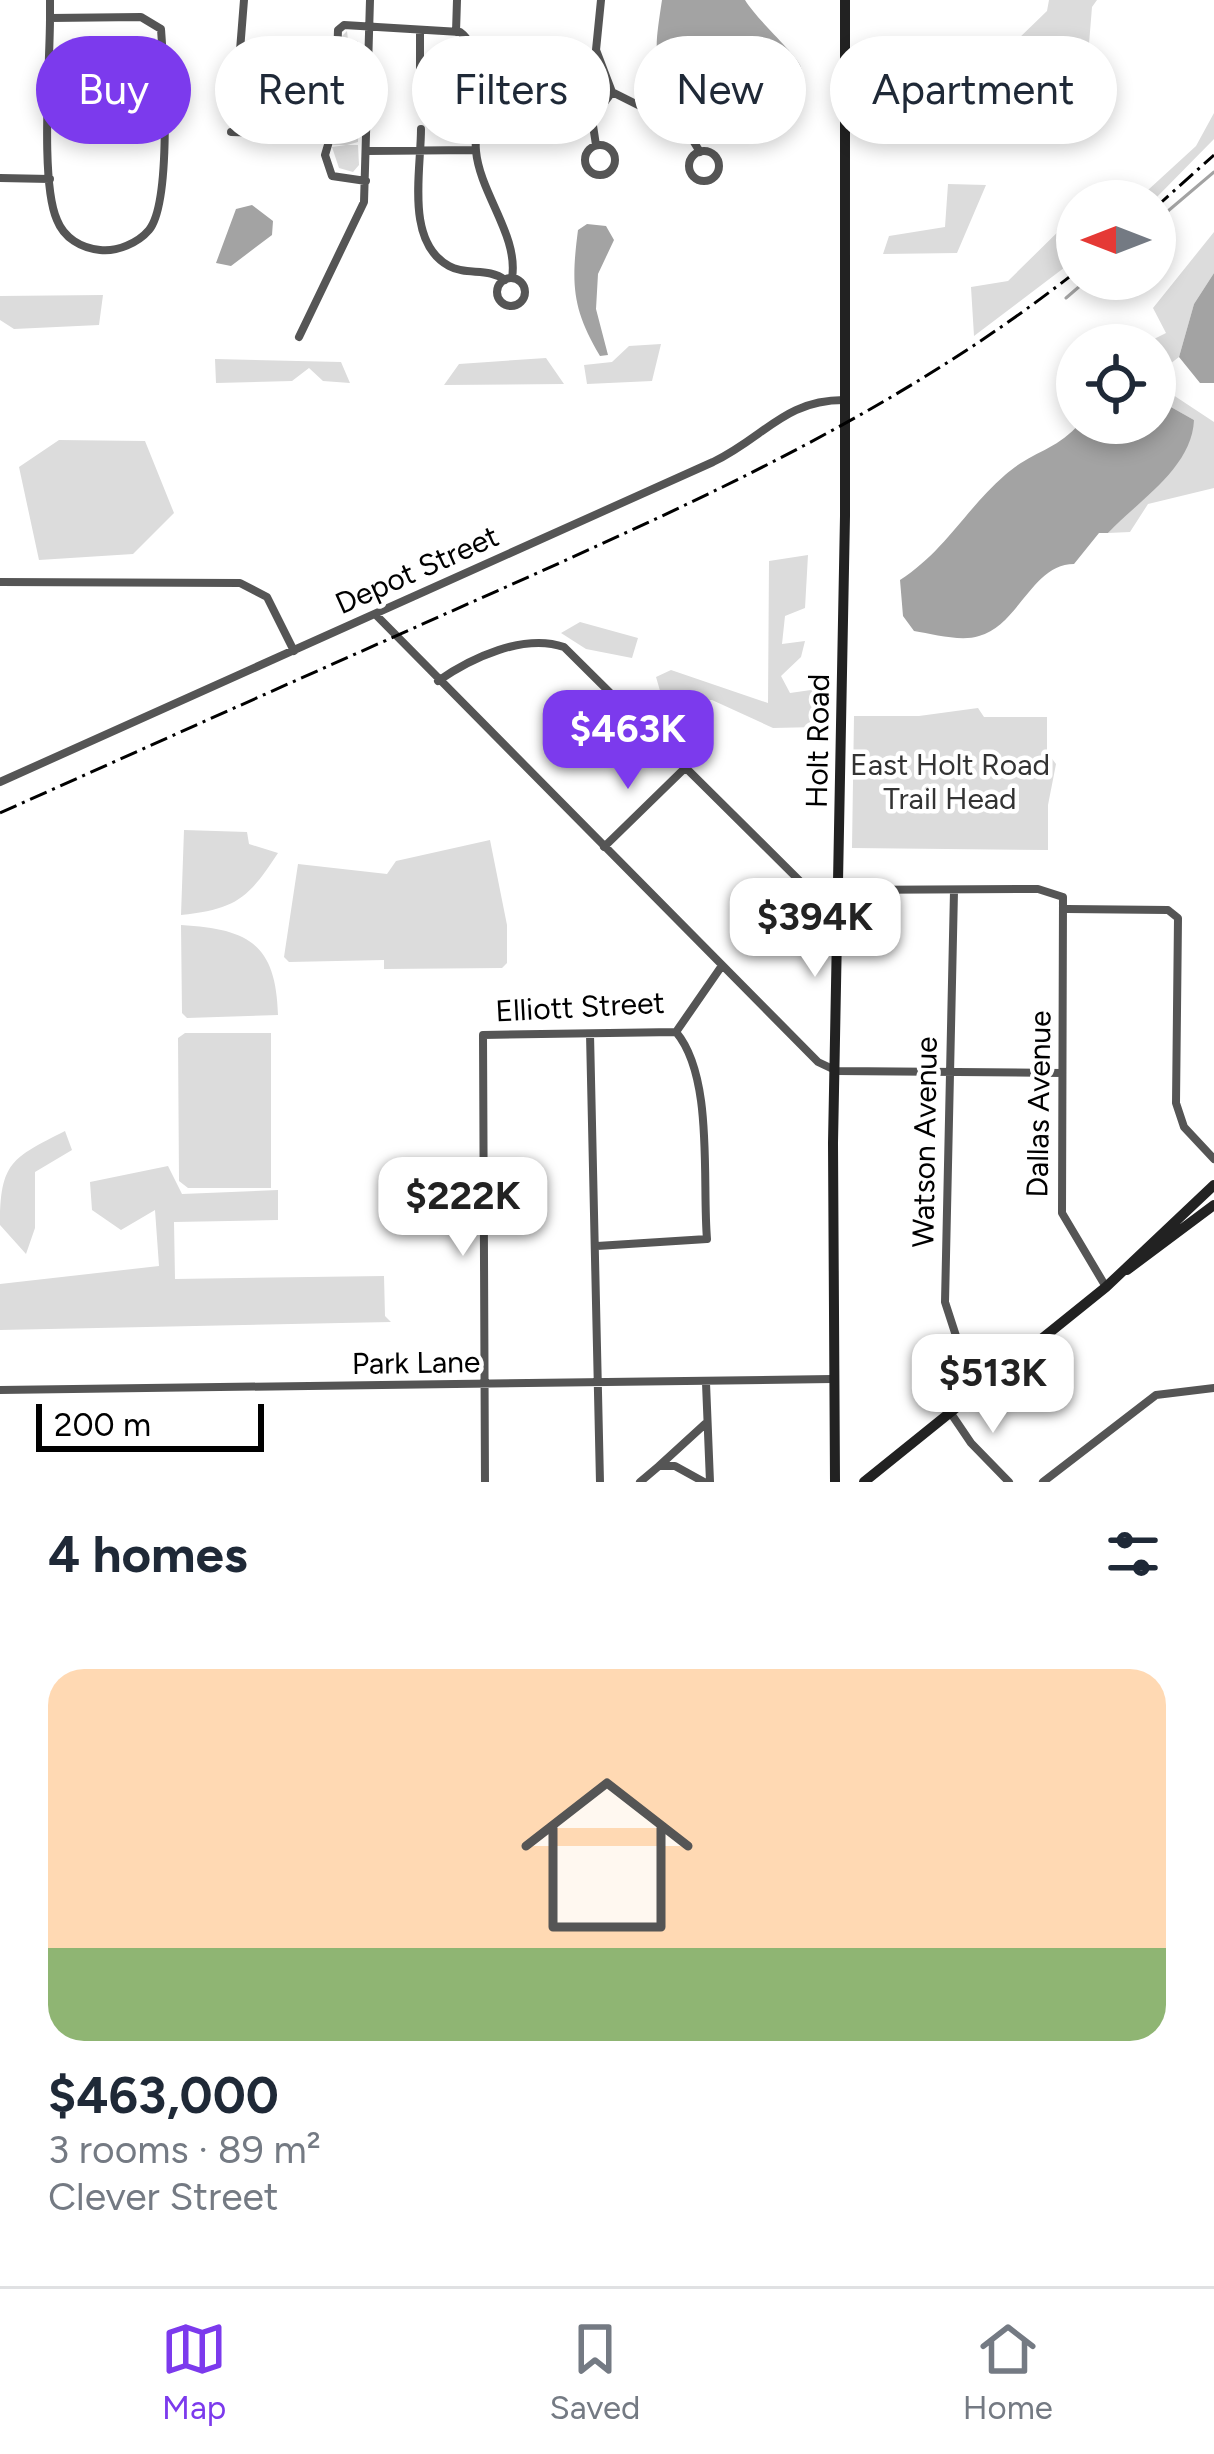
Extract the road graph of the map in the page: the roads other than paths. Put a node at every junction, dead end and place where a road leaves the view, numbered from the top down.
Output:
1 (50, 0) edge
2 (244, 0) edge
3 (370, 0) edge
4 (458, 0) edge
5 (601, 0) edge
6 (845, 0) edge
7 (50, 18) junction
8 (367, 27) junction
9 (420, 30) junction
10 (456, 32) junction
11 (241, 36) edge
12 (339, 36) edge
13 (420, 36) edge
14 (612, 92) junction
15 (328, 144) edge
16 (421, 144) edge
17 (596, 145) junction
18 (421, 150) junction
19 (476, 150) junction
20 (366, 151) junction
21 (700, 152) junction
22 (0, 178) edge
23 (50, 178) junction
24 (366, 181) junction
25 (299, 337) dead end
26 (846, 400) junction
27 (0, 582) edge
28 (377, 616) junction
29 (294, 651) junction
30 (438, 681) junction
31 (684, 769) junction
32 (0, 782) edge
33 (604, 848) junction
34 (839, 890) junction
35 (954, 891) junction
36 (1067, 910) junction
37 (839, 913) junction
38 (721, 967) junction
39 (676, 1032) junction
40 (590, 1034) junction
41 (836, 1071) junction
42 (950, 1072) junction
43 (1062, 1073) junction
44 (1214, 1159) edge
45 (1214, 1185) edge
46 (1214, 1205) edge
47 (1163, 1239) junction
48 (597, 1246) junction
49 (1106, 1287) junction
50 (832, 1379) junction
51 (989, 1381) junction
52 (706, 1383) junction
53 (598, 1385) junction
54 (486, 1386) junction
55 (1214, 1388) edge
56 (0, 1390) edge
57 (950, 1412) junction
58 (706, 1423) junction
59 (659, 1466) junction
60 (485, 1482) edge
61 (600, 1482) edge
62 (640, 1482) edge
63 (707, 1482) edge
64 (835, 1482) edge
65 (865, 1482) edge
66 (1010, 1482) edge
67 (1043, 1482) edge

1 - 7 street
2 - 11 street
3 - 8 street
4 - 10 street
5 - 14 street
6 - 26 main road, Holt Road
7 - 23 street
7 - 23 street
8 - 9 street
8 - 12 street
8 - 20 street
9 - 10 street
9 - 13 street
10 - 19 street
14 - 17 street
14 - 21 street
15 - 24 street
16 - 18 street
17 - 17 street
18 - 19 street
18 - 19 street
18 - 20 street
20 - 24 street
21 - 21 street
22 - 23 street
24 - 25 street
26 - 28 street, Depot Street
26 - 34 main road, Holt Road
27 - 29 street
28 - 29 street, Depot Street
28 - 30 street
29 - 32 street, Depot Street
30 - 31 street
30 - 33 street
31 - 33 street
31 - 37 street
33 - 38 street
34 - 35 street
34 - 37 main road, Holt Road
35 - 36 street
35 - 42 street, Watson Avenue
36 - 43 street, Dallas Avenue
36 - 44 street
37 - 41 main road, Holt Road
38 - 39 street, Elliott Street
38 - 41 street
39 - 40 street, Elliott Street
39 - 48 street
40 - 48 street
40 - 54 street, Elliott Street
41 - 42 street
41 - 50 main road, Holt Road
42 - 43 street
42 - 51 street, Watson Avenue
43 - 49 street, Dallas Avenue
45 - 47 main road
46 - 47 main road
47 - 49 main road
48 - 53 street
49 - 51 main road
50 - 52 street, Park Lane
50 - 64 main road, Holt Road
51 - 57 main road
52 - 53 street, Park Lane
52 - 58 street
53 - 54 street, Park Lane
53 - 61 street
54 - 56 street, Park Lane
54 - 60 street
55 - 67 street
57 - 65 main road
57 - 66 street
58 - 59 street
58 - 63 street
59 - 62 street
59 - 63 street

